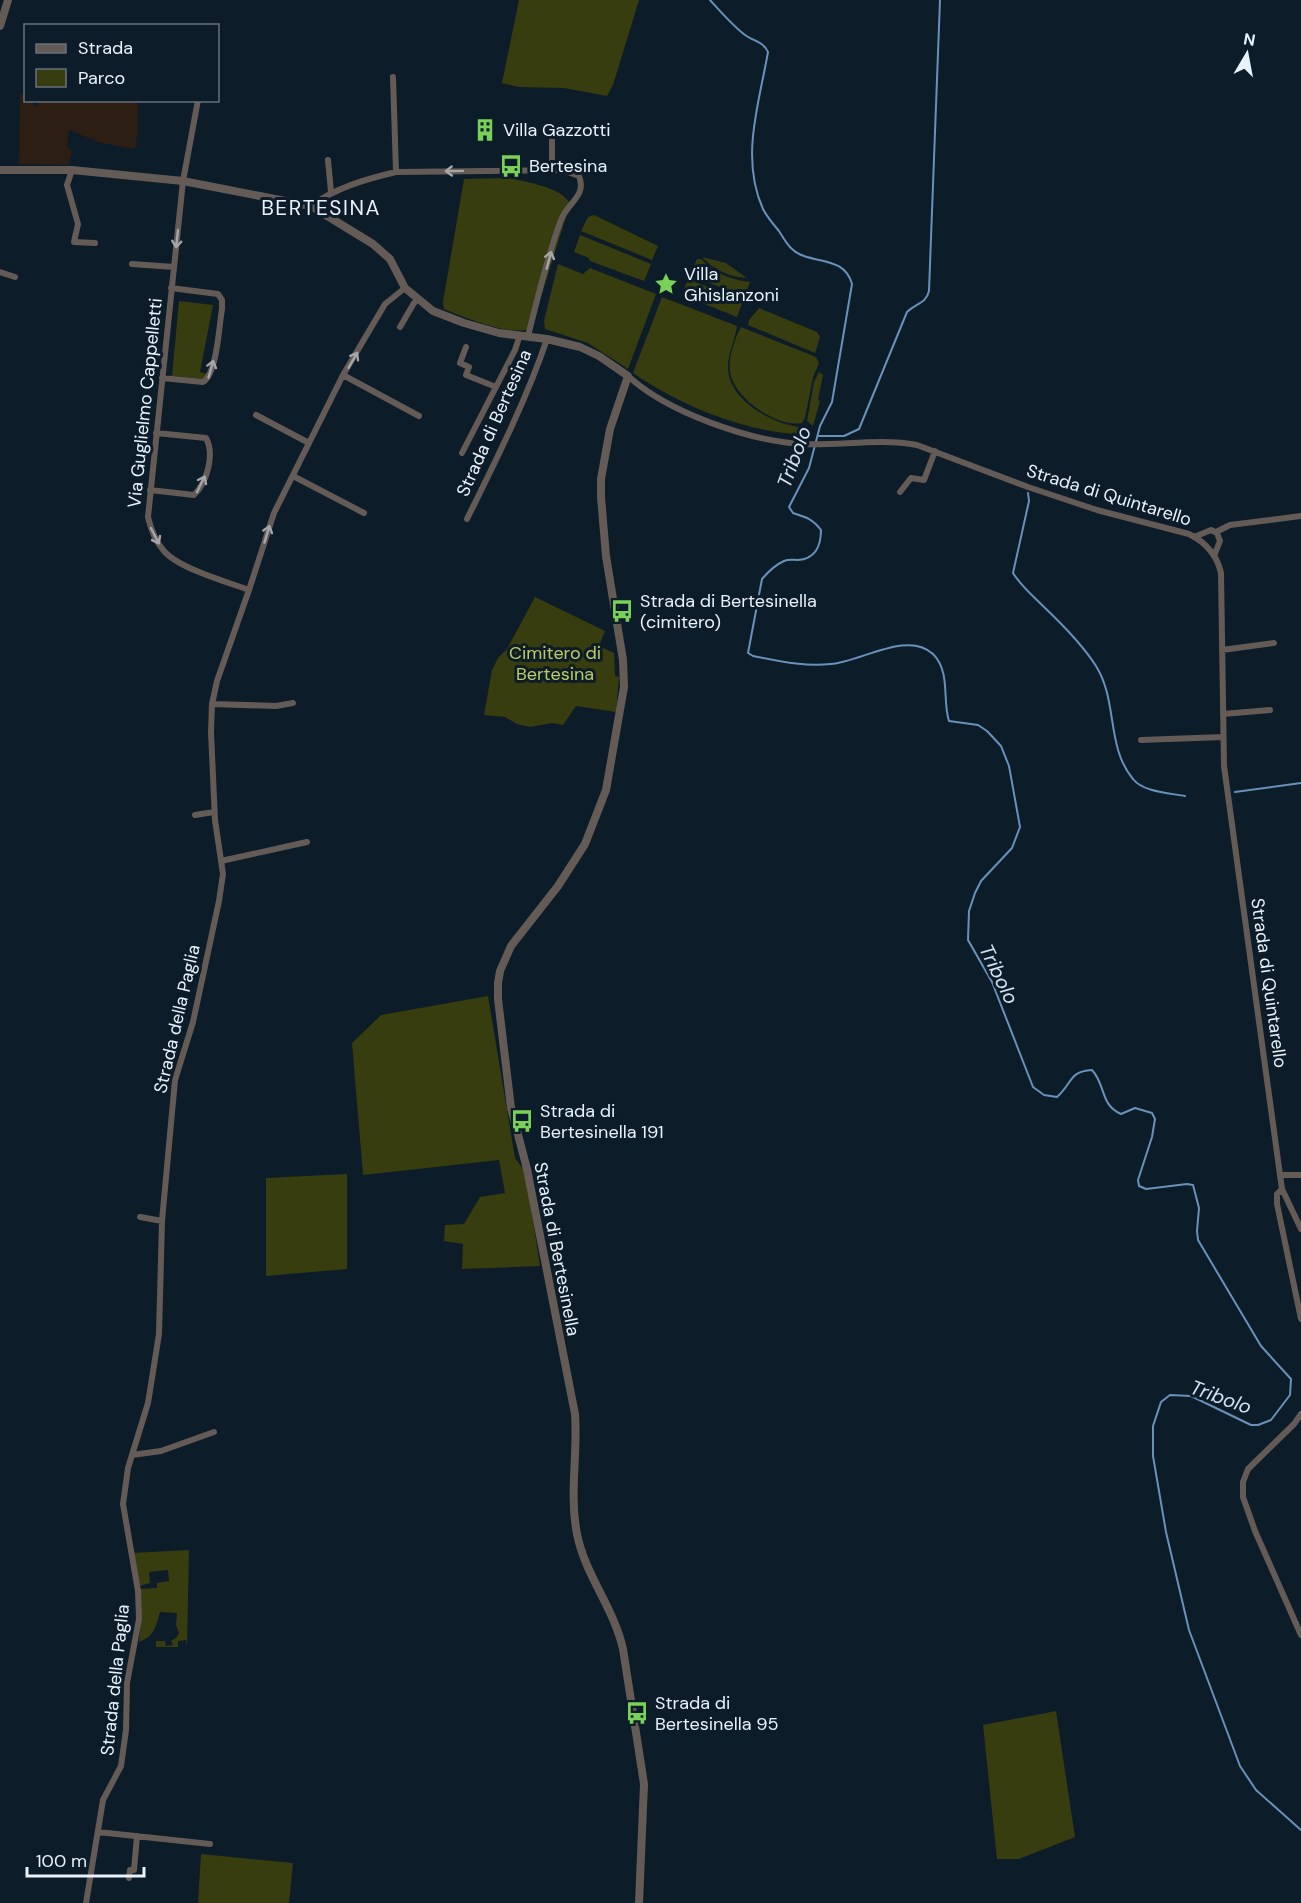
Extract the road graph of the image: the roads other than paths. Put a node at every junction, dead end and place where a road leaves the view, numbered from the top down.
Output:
1 (8, 0) edge
2 (0, 26) edge
3 (393, 77) dead end
4 (198, 102) edge
5 (552, 126) dead end
6 (328, 160) dead end
7 (0, 170) edge
8 (72, 170) junction
9 (552, 170) junction
10 (396, 172) junction
11 (183, 181) junction
12 (331, 192) junction
13 (310, 206) junction
14 (95, 243) dead end
15 (132, 264) dead end
16 (174, 267) junction
17 (0, 272) edge
18 (15, 277) dead end
19 (171, 288) junction
20 (405, 288) junction
21 (418, 300) junction
22 (400, 327) dead end
23 (524, 335) junction
24 (547, 339) junction
25 (466, 347) dead end
26 (344, 375) junction
27 (628, 376) junction
28 (162, 378) junction
29 (496, 387) junction
30 (256, 415) dead end
31 (419, 416) dead end
32 (156, 433) junction
33 (309, 442) junction
34 (935, 451) junction
35 (462, 453) dead end
36 (293, 476) junction
37 (150, 490) junction
38 (900, 492) dead end
39 (364, 513) dead end
40 (1301, 516) edge
41 (467, 519) dead end
42 (1216, 532) junction
43 (1194, 537) junction
44 (1214, 556) junction
45 (249, 590) junction
46 (1274, 642) dead end
47 (1222, 650) junction
48 (293, 703) dead end
49 (212, 704) junction
50 (1270, 710) dead end
51 (1223, 714) junction
52 (1222, 736) junction
53 (1141, 740) dead end
54 (214, 812) junction
55 (195, 815) dead end
56 (307, 843) dead end
57 (221, 861) junction
58 (1280, 1175) junction
59 (1301, 1175) edge
60 (1282, 1189) junction
61 (140, 1217) dead end
62 (162, 1221) junction
63 (1301, 1228) edge
64 (1301, 1319) edge
65 (1301, 1414) edge
66 (214, 1432) dead end
67 (132, 1455) junction
68 (1301, 1635) edge
69 (98, 1832) junction
70 (137, 1836) junction
71 (210, 1844) dead end
72 (129, 1878) dead end
73 (86, 1903) edge
74 (639, 1903) edge

1 - 2 street
3 - 10 street
4 - 11 street
5 - 9 street
6 - 12 street
7 - 8 street, Strada di Bertesina
8 - 11 street, Strada di Bertesina
8 - 14 street
9 -> 10 street
23 -> 9 street
10 - 12 street
11 - 13 street, Strada di Bertesina
11 -> 16 street, Via Guglielmo Cappelletti
12 - 13 street
13 - 20 street, Strada di Bertesina
15 - 16 street
16 - 19 street, Via Guglielmo Cappelletti
17 - 18 street
19 - 28 street, Via Guglielmo Cappelletti
28 -> 19 street
20 - 21 street, Strada di Bertesina
26 -> 20 street, Strada della Paglia
21 - 22 street
21 - 23 street, Strada di Bertesina
23 - 24 street, Strada di Bertesina
23 - 29 street, Strada di Bertesina
24 - 27 street, Strada di Bertesina
24 - 41 street, Strada di Bertesina
25 - 29 street, Strada di Bertesina
26 - 31 street
26 - 33 street, Strada della Paglia
27 - 34 street, Strada di Quintarello
27 - 74 street, Strada di Bertesinella
28 - 32 street, Via Guglielmo Cappelletti
29 - 35 street, Strada di Bertesina
30 - 33 street
32 - 37 street, Via Guglielmo Cappelletti
37 -> 32 street
33 - 36 street, Strada della Paglia
34 - 38 street
34 - 43 street, Strada di Quintarello
36 - 39 street
45 -> 36 street, Strada della Paglia
37 -> 45 street, Via Guglielmo Cappelletti
40 - 42 street
42 - 43 street
42 - 44 street
43 - 44 street, Strada di Quintarello
44 - 47 street, Strada di Quintarello
45 - 49 street, Strada della Paglia
46 - 47 street
47 - 51 street, Strada di Quintarello
48 - 49 street
49 - 54 street, Strada della Paglia
50 - 51 street
51 - 52 street, Strada di Quintarello
52 - 53 street
52 - 58 street, Strada di Quintarello
54 - 55 street
54 - 57 street, Strada della Paglia
56 - 57 street
57 - 62 street, Strada della Paglia
58 - 59 street
58 - 60 street, Strada di Quintarello
60 - 63 street, Strada di Quintarello
60 - 64 street
61 - 62 street
62 - 67 street, Strada della Paglia
65 - 68 street
66 - 67 street
67 - 69 street, Strada della Paglia
69 - 70 street
69 - 73 street, Strada della Paglia
70 - 71 street
70 - 72 street

